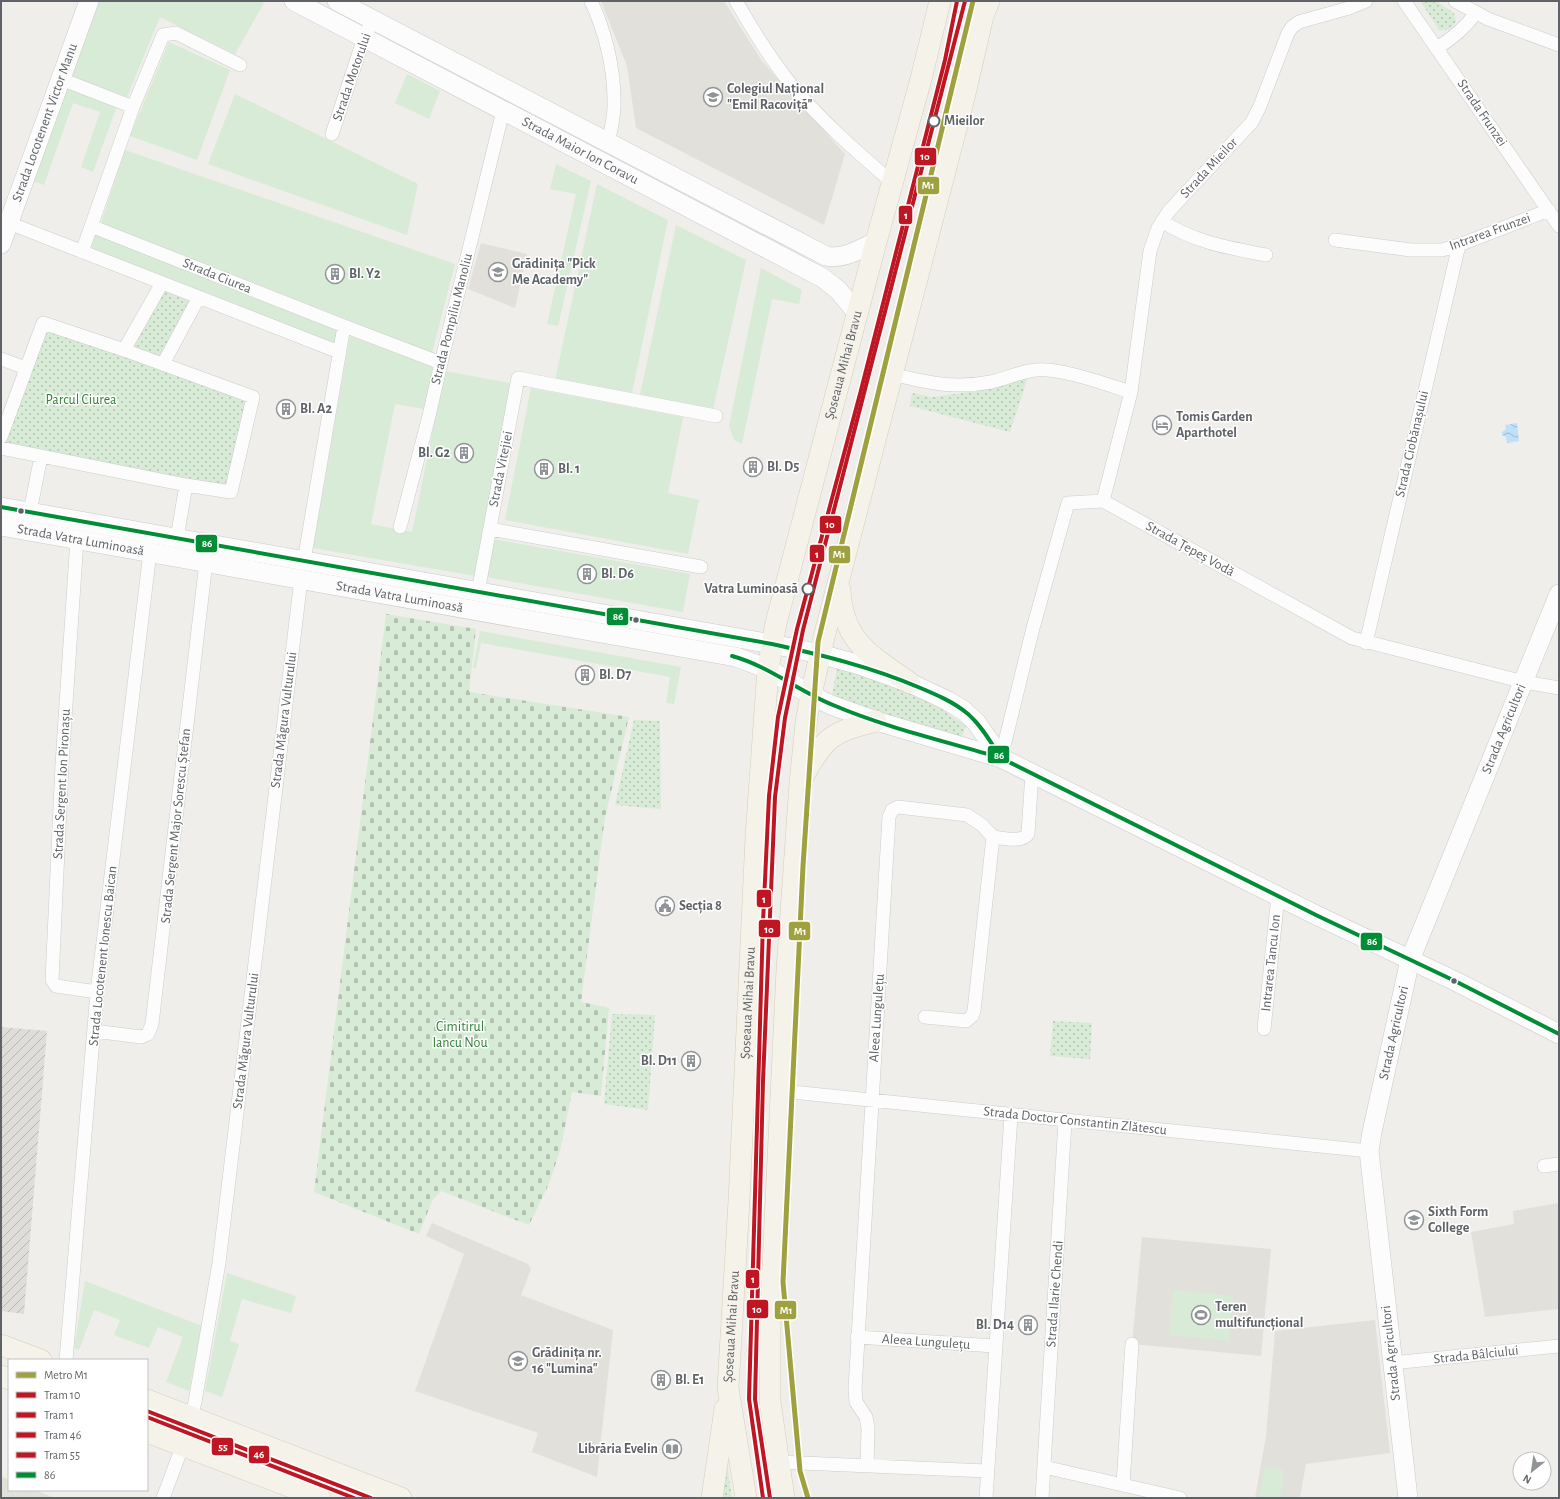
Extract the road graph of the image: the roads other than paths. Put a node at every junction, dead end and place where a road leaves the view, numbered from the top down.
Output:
1 (89, 1) edge
2 (294, 1) edge
3 (337, 1) edge
4 (591, 1) edge
5 (736, 1) edge
6 (940, 1) edge
7 (1366, 1) edge
8 (1404, 1) edge
9 (1455, 1) edge
10 (986, 6) edge
11 (1476, 13) junction
12 (373, 20) junction
13 (364, 38) junction
14 (1559, 45) edge
15 (1437, 48) junction
16 (240, 65) dead end
17 (61, 79) junction
18 (512, 92) junction
19 (133, 107) junction
20 (503, 111) junction
21 (332, 134) dead end
22 (608, 143) junction
23 (599, 161) junction
24 (893, 183) junction
25 (1549, 210) junction
26 (1162, 221) junction
27 (9, 223) junction
28 (91, 226) junction
29 (1559, 226) edge
30 (1335, 240) dead end
31 (876, 242) junction
32 (1, 244) edge
33 (1459, 245) junction
34 (82, 252) junction
35 (1266, 255) dead end
36 (162, 283) junction
37 (199, 298) junction
38 (857, 313) junction
39 (344, 326) junction
40 (124, 350) junction
41 (339, 352) junction
42 (1, 359) edge
43 (441, 363) junction
44 (163, 364) junction
45 (26, 368) junction
46 (892, 374) junction
47 (1131, 392) junction
48 (716, 416) dead end
49 (1, 437) edge
50 (1, 448) edge
51 (41, 456) junction
52 (186, 485) junction
53 (1103, 501) junction
54 (1, 507) edge
55 (30, 512) junction
56 (1, 526) edge
57 (400, 527) dead end
58 (490, 529) junction
59 (177, 538) junction
60 (77, 539) junction
61 (150, 552) junction
62 (304, 561) junction
63 (206, 562) junction
64 (701, 566) dead end
65 (839, 578) junction
66 (301, 579) junction
67 (478, 592) junction
68 (1559, 594) edge
69 (1366, 643) junction
70 (772, 644) junction
71 (820, 654) junction
72 (768, 669) junction
73 (1524, 682) junction
74 (910, 683) junction
75 (1559, 688) edge
76 (811, 695) junction
77 (876, 721) junction
78 (1001, 758) junction
79 (1032, 773) junction
80 (800, 782) junction
81 (993, 838) junction
82 (1278, 896) junction
83 (1410, 960) junction
84 (98, 992) junction
85 (925, 1017) dead end
86 (1264, 1029) dead end
87 (94, 1031) junction
88 (1559, 1034) edge
89 (782, 1091) junction
90 (872, 1100) junction
91 (1011, 1115) junction
92 (1065, 1121) junction
93 (1369, 1151) junction
94 (1559, 1164) edge
95 (1544, 1166) dead end
96 (857, 1337) junction
97 (1132, 1344) dead end
98 (1, 1345) edge
99 (995, 1346) junction
100 (1559, 1346) edge
101 (38, 1359) edge
102 (66, 1359) edge
103 (1392, 1363) junction
104 (728, 1388) junction
105 (148, 1400) edge
106 (192, 1417) junction
107 (148, 1432) edge
108 (183, 1445) junction
109 (778, 1462) junction
110 (866, 1465) junction
111 (1044, 1467) junction
112 (988, 1471) junction
113 (1123, 1484) junction
114 (163, 1498) edge
115 (320, 1498) edge
116 (401, 1498) edge
117 (712, 1498) edge
118 (746, 1498) edge
119 (784, 1498) edge
120 (986, 1498) edge
121 (1042, 1498) edge
122 (1180, 1498) edge
123 (1408, 1498) edge

1 - 17 street, Strada Locotenent Victor Manu
2 - 13 street, Strada Maior Ion Coravu
3 - 12 street, Strada Maior Ion Coravu
4 - 22 street
5 - 24 street
6 - 24 main road, Șoseaua Mihai Bravu
7 - 26 street, Strada Mieilor
8 - 15 street, Strada Frunzei
9 - 11 street
10 - 46 main road
11 - 14 street
11 - 15 street
12 - 13 street, Strada Motorului
12 - 18 street, Strada Maior Ion Coravu
13 - 20 street, Strada Maior Ion Coravu
13 - 21 street, Strada Motorului
15 - 25 street, Strada Frunzei
16 - 19 street
17 - 19 street
17 - 27 street, Strada Locotenent Victor Manu
18 - 20 street
18 - 22 street, Strada Maior Ion Coravu
19 - 28 street
20 - 23 street, Strada Maior Ion Coravu
20 - 43 street, Strada Pompiliu Manoliu
22 - 23 street
22 - 31 street, Strada Maior Ion Coravu
23 - 38 street, Strada Maior Ion Coravu
24 - 31 main road, Șoseaua Mihai Bravu
25 - 29 street, Strada Frunzei
25 - 33 street, Intrarea Frunzei
26 - 35 street
26 - 47 street, Strada Mieilor
27 - 32 street, Strada Locotenent Victor Manu
27 - 34 street, Strada Ciurea
28 - 34 street
28 - 39 street, Strada Ciurea
30 - 33 street, Intrarea Frunzei
31 - 38 main road, Șoseaua Mihai Bravu
33 - 69 street, Strada Ciobănașului
34 - 36 street, Strada Ciurea
36 - 37 street, Strada Ciurea
36 - 40 street
37 - 41 street, Strada Ciurea
37 - 44 street, Strada Ciurea
38 - 70 main road, Șoseaua Mihai Bravu
39 - 41 street
39 - 43 street, Strada Ciurea
40 - 44 street
40 - 45 street
41 - 62 street
42 - 45 street
43 - 57 street, Strada Pompiliu Manoliu
44 - 52 street
45 - 49 street
46 - 47 street
46 - 65 main road
47 - 53 street, Strada Mieilor
48 - 58 street, Strada Vitejiei
50 - 51 street
51 - 52 street
51 - 55 street
52 - 59 street
53 - 69 street, Strada Țepeș Vodă
53 - 78 street
54 - 55 street, Strada Vatra Luminoasă
55 - 59 street, Strada Vatra Luminoasă
56 - 60 street, Strada Vatra Luminoasă
58 - 64 street
58 - 67 street, Strada Vitejiei
59 - 62 street, Strada Vatra Luminoasă
60 - 61 street, Strada Vatra Luminoasă
60 - 84 street, Strada Sergent Ion Pironașu
61 - 63 street, Strada Vatra Luminoasă
61 - 84 street, Strada Locotenent Ionescu Baican
62 - 66 street
62 - 67 street, Strada Vatra Luminoasă
63 - 66 street, Strada Vatra Luminoasă
63 - 87 street, Strada Sergent Major Sorescu Ștefan
65 - 71 main road
65 - 74 main road
66 - 72 street, Strada Vatra Luminoasă
66 - 106 street, Strada Măgura Vulturului
67 - 70 street, Strada Vatra Luminoasă
68 - 73 street, Strada Agricultori
69 - 73 street, Strada Țepeș Vodă
70 - 71 street, Strada Vatra Luminoasă
70 - 72 main road, Șoseaua Mihai Bravu
71 - 74 street, Strada Vatra Luminoasă
71 - 76 main road
72 - 76 street, Strada Vatra Luminoasă
72 - 104 main road, Șoseaua Mihai Bravu
73 - 75 street, Strada Țepeș Vodă
73 - 83 street, Strada Agricultori
74 - 78 street, Strada Vatra Luminoasă
76 - 77 street, Strada Vatra Luminoasă
76 - 80 main road
77 - 78 street, Strada Vatra Luminoasă
77 - 80 main road
78 - 79 street, Strada Vatra Luminoasă
79 - 81 street
79 - 82 street, Strada Vatra Luminoasă
80 - 89 main road
81 - 85 street
81 - 90 street, Aleea Lungulețu
82 - 83 street, Strada Vatra Luminoasă
82 - 86 street, Intrarea Tancu Ion
83 - 88 street, Strada Vatra Luminoasă
83 - 93 street, Strada Agricultori
84 - 87 street, Strada Locotenent Ionescu Baican
87 - 102 street, Strada Locotenent Ionescu Baican
89 - 90 street, Strada Doctor Constantin Zlătescu
89 - 109 main road
90 - 91 street, Strada Doctor Constantin Zlătescu
90 - 96 street, Aleea Lungulețu
91 - 92 street, Strada Doctor Constantin Zlătescu
91 - 99 street
92 - 93 street, Strada Doctor Constantin Zlătescu
92 - 111 street, Strada Ilarie Chendi
93 - 103 street, Strada Agricultori
94 - 95 street
96 - 99 street, Aleea Lungulețu
96 - 110 street, Aleea Lungulețu
97 - 113 street
98 - 101 main road
99 - 112 street
100 - 103 street, Strada Bâlciului
103 - 123 street, Strada Agricultori
104 - 117 main road
104 - 118 main road, Șoseaua Mihai Bravu
105 - 106 main road
106 - 108 street, Strada Măgura Vulturului
106 - 116 main road
107 - 108 main road
108 - 114 street, Strada Măgura Vulturului
108 - 115 main road
109 - 110 street
109 - 119 main road
110 - 112 street
111 - 113 street
111 - 121 street, Strada Ilarie Chendi
112 - 120 street
113 - 122 street

